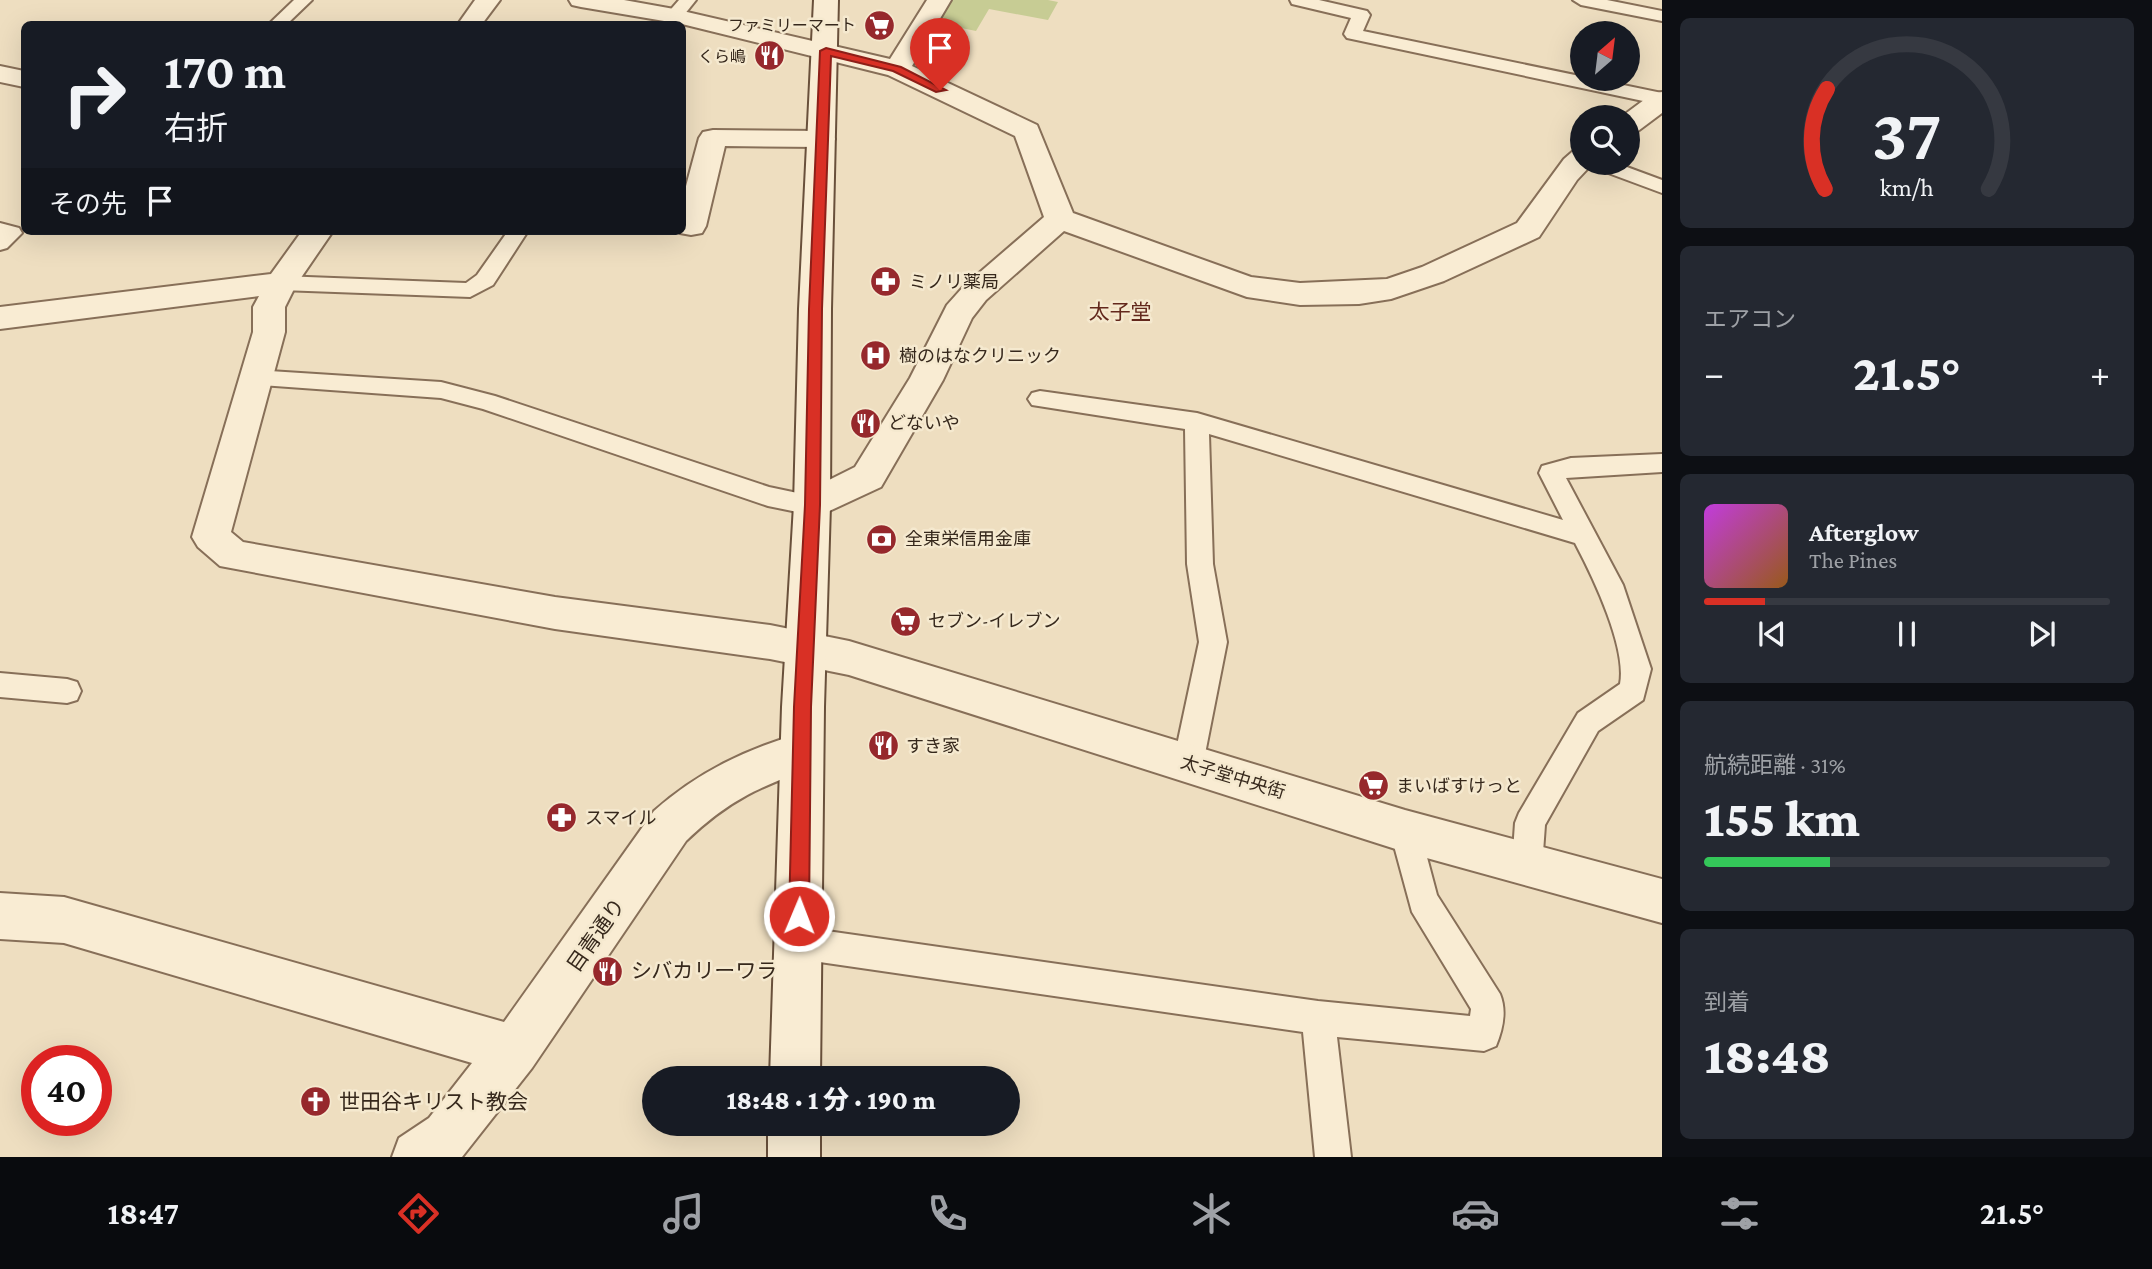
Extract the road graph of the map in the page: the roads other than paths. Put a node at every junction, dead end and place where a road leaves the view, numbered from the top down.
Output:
1 (304, 0) edge
2 (488, 0) edge
3 (581, 0) edge
4 (826, 0) edge
5 (939, 0) edge
6 (1298, 0) edge
7 (1581, 0) edge
8 (670, 14) edge
9 (1662, 16) edge
10 (281, 21) edge
11 (472, 21) edge
12 (826, 51) junction
13 (897, 69) junction
14 (0, 74) edge
15 (21, 78) edge
16 (1662, 100) edge
17 (1640, 116) edge
18 (821, 139) junction
19 (1570, 168) edge
20 (1630, 175) edge
21 (1662, 187) edge
22 (1060, 219) junction
23 (691, 226) dead end
24 (0, 229) edge
25 (315, 235) edge
26 (515, 235) edge
27 (0, 243) edge
28 (281, 283) junction
29 (0, 318) edge
30 (254, 378) junction
31 (1040, 399) dead end
32 (1196, 422) junction
33 (1662, 463) edge
34 (812, 505) junction
35 (1584, 536) junction
36 (806, 648) junction
37 (0, 685) edge
38 (67, 691) dead end
39 (802, 752) junction
40 (1188, 764) junction
41 (1405, 831) junction
42 (1527, 866) junction
43 (1662, 901) edge
44 (0, 915) edge
45 (799, 943) junction
46 (1318, 1018) junction
47 (514, 1050) junction
48 (796, 1066) edge
49 (794, 1136) edge
50 (418, 1157) edge
51 (794, 1157) edge
52 (1334, 1157) edge

1 - 10 lane
2 - 11 street
3 - 8 street
4 - 12 street
5 - 13 street
6 - 16 lane
7 - 9 lane
8 - 12 street
12 - 13 street
12 - 18 street
13 - 22 street
14 - 15 street
16 - 17 street
18 - 23 street
18 - 34 street
19 - 22 street
20 - 21 lane
22 - 34 street
24 - 27 lane
25 - 28 street
26 - 28 lane
28 - 29 street
28 - 30 street
30 - 34 lane
30 - 36 street, 太子堂中央街
31 - 32 lane
32 - 35 lane
32 - 40 lane
33 - 35 lane
34 - 36 street
35 - 42 lane
36 - 39 street
36 - 40 street, 太子堂中央街
37 - 38 lane
39 - 45 street
39 - 47 street, 目青通り
40 - 41 street, 太子堂中央街
41 - 42 street, 太子堂中央街
41 - 46 lane
42 - 43 street, 太子堂中央街
44 - 47 street
45 - 46 lane
45 - 48 street
46 - 52 lane
47 - 50 street, 目青通り
49 - 51 street

